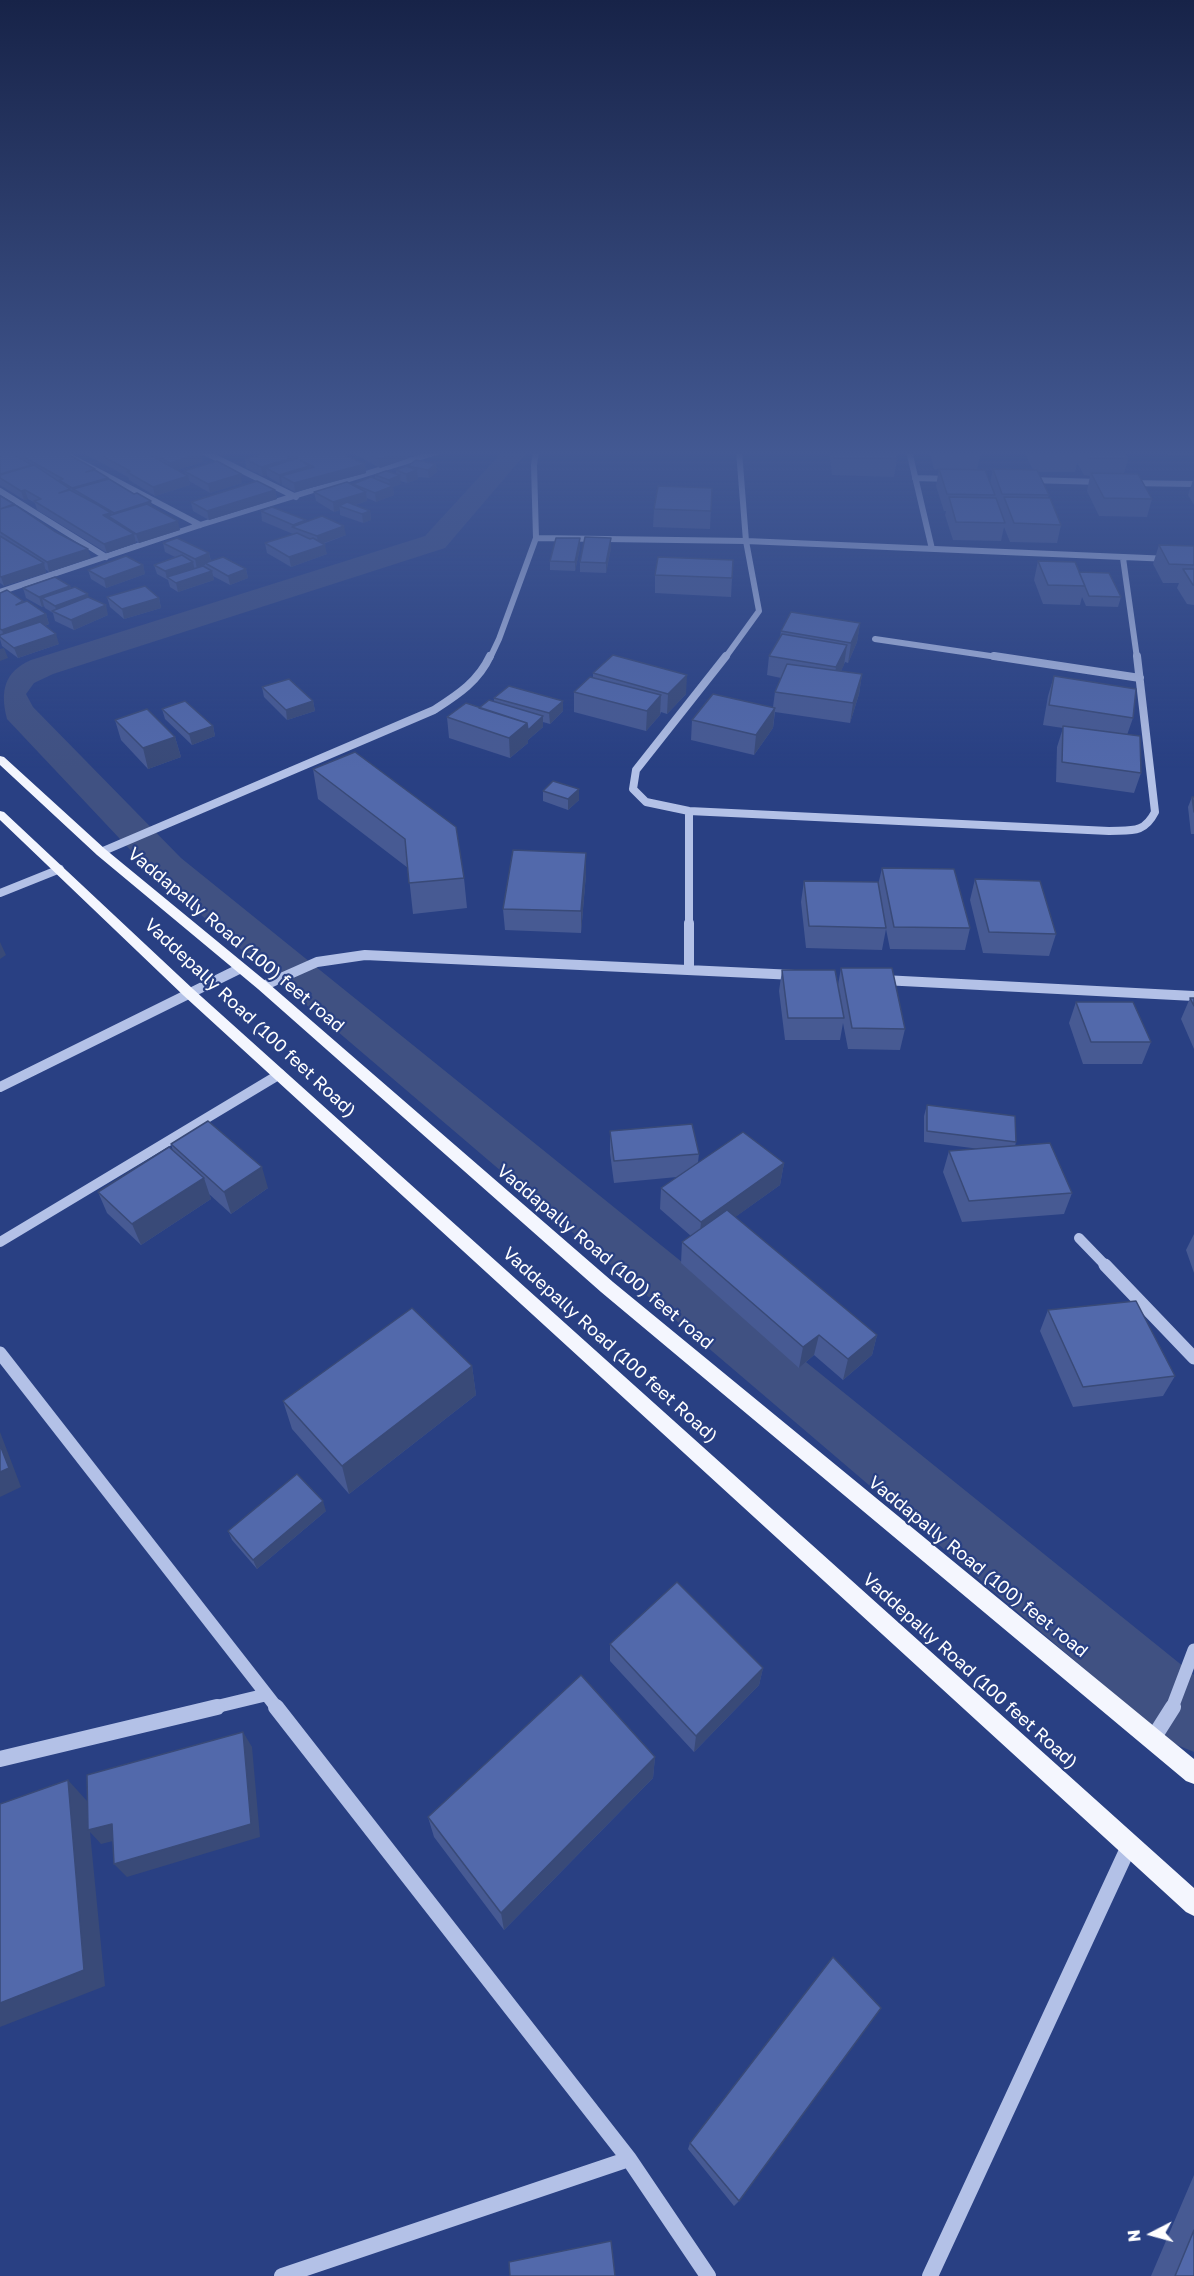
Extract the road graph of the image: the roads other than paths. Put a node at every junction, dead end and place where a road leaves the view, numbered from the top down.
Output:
1 (106, 557) edge
2 (529, 557) edge
3 (749, 557) edge
4 (1106, 557) edge
5 (1123, 558) junction
6 (1194, 560) edge
7 (1, 590) edge
8 (875, 639) dead end
9 (1140, 678) junction
10 (0, 759) edge
11 (689, 811) junction
12 (0, 814) edge
13 (101, 852) junction
14 (60, 869) junction
15 (0, 893) edge
16 (241, 968) junction
17 (689, 970) junction
18 (806, 976) edge
19 (877, 980) edge
20 (263, 986) junction
21 (188, 992) junction
22 (1194, 996) edge
23 (280, 1074) junction
24 (0, 1087) edge
25 (1079, 1238) dead end
26 (0, 1242) edge
27 (0, 1353) edge
28 (1194, 1358) edge
29 (1192, 1655) edge
30 (265, 1695) junction
31 (1154, 1737) junction
32 (0, 1759) edge
33 (1194, 1773) edge
34 (1130, 1844) junction
35 (1194, 1904) edge
36 (629, 2159) junction
37 (282, 2276) edge
38 (708, 2276) edge
39 (930, 2276) edge

1 - 7 street
2 - 13 street
3 - 11 street
4 - 5 street
5 - 6 street
5 - 9 street
8 - 9 street
9 - 11 street
10 - 13 main road, Vaddapally Road (100) feet road
11 - 17 street
12 - 14 main road, Vaddepally Road (100 feet Road)
13 - 16 main road, Vaddapally Road (100) feet road
14 - 15 street
14 - 21 main road, Vaddepally Road (100 feet Road)
16 - 20 main road, Vaddapally Road (100) feet road
16 - 21 street
17 - 18 street
17 - 20 street
19 - 22 street
20 - 31 main road, Vaddapally Road (100) feet road
21 - 23 main road, Vaddepally Road (100 feet Road)
21 - 24 street
23 - 26 street
23 - 34 main road, Vaddepally Road (100 feet Road)
25 - 28 street
27 - 30 street
29 - 31 street
30 - 32 street
30 - 36 street
31 - 33 main road, Vaddapally Road (100) feet road
34 - 35 main road, Vaddepally Road (100 feet Road)
34 - 39 street
36 - 37 street
36 - 38 street

